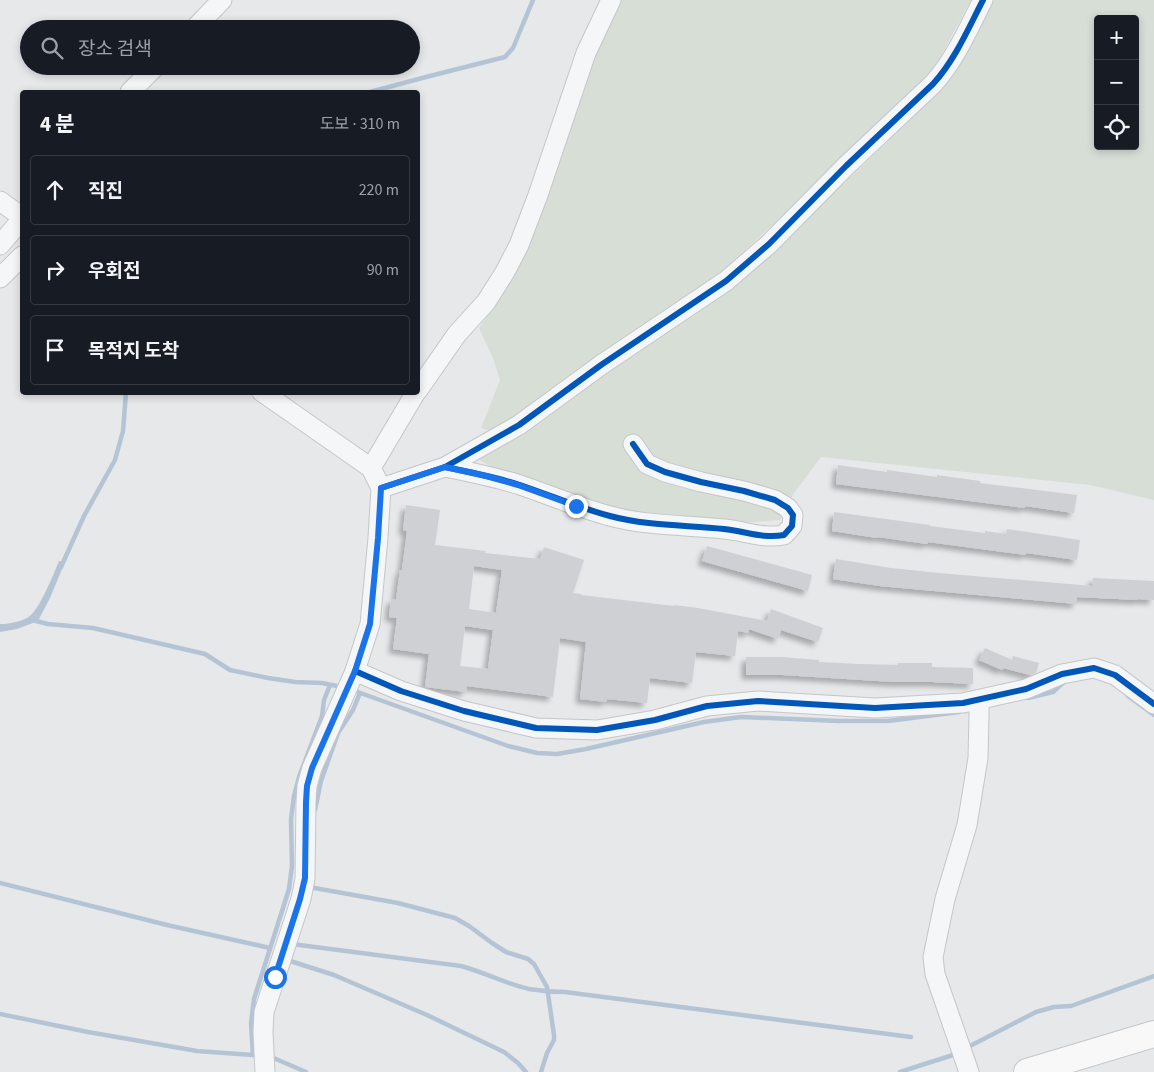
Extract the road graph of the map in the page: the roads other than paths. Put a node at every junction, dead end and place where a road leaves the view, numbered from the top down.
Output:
1 (222, 0) edge
2 (611, 0) edge
3 (983, 0) edge
4 (203, 20) edge
5 (147, 75) edge
6 (132, 90) edge
7 (0, 201) edge
8 (20, 216) edge
9 (20, 220) edge
10 (0, 245) edge
11 (20, 258) edge
12 (0, 278) edge
13 (420, 387) edge
14 (266, 395) edge
15 (415, 395) edge
16 (633, 444) dead end
17 (445, 467) junction
18 (371, 468) junction
19 (381, 488) junction
20 (350, 682) junction
21 (1154, 704) edge
22 (979, 706) junction
23 (1154, 1034) edge
24 (264, 1072) edge
25 (969, 1072) edge
26 (1027, 1072) edge

1 - 4 street
2 - 13 street
3 - 17 street
5 - 6 street
7 - 8 street
9 - 10 street
11 - 12 street
14 - 18 street
15 - 18 street
16 - 17 street
17 - 19 street
18 - 19 street
19 - 20 street
20 - 22 street
20 - 24 street
21 - 22 street
22 - 25 street
23 - 26 street

